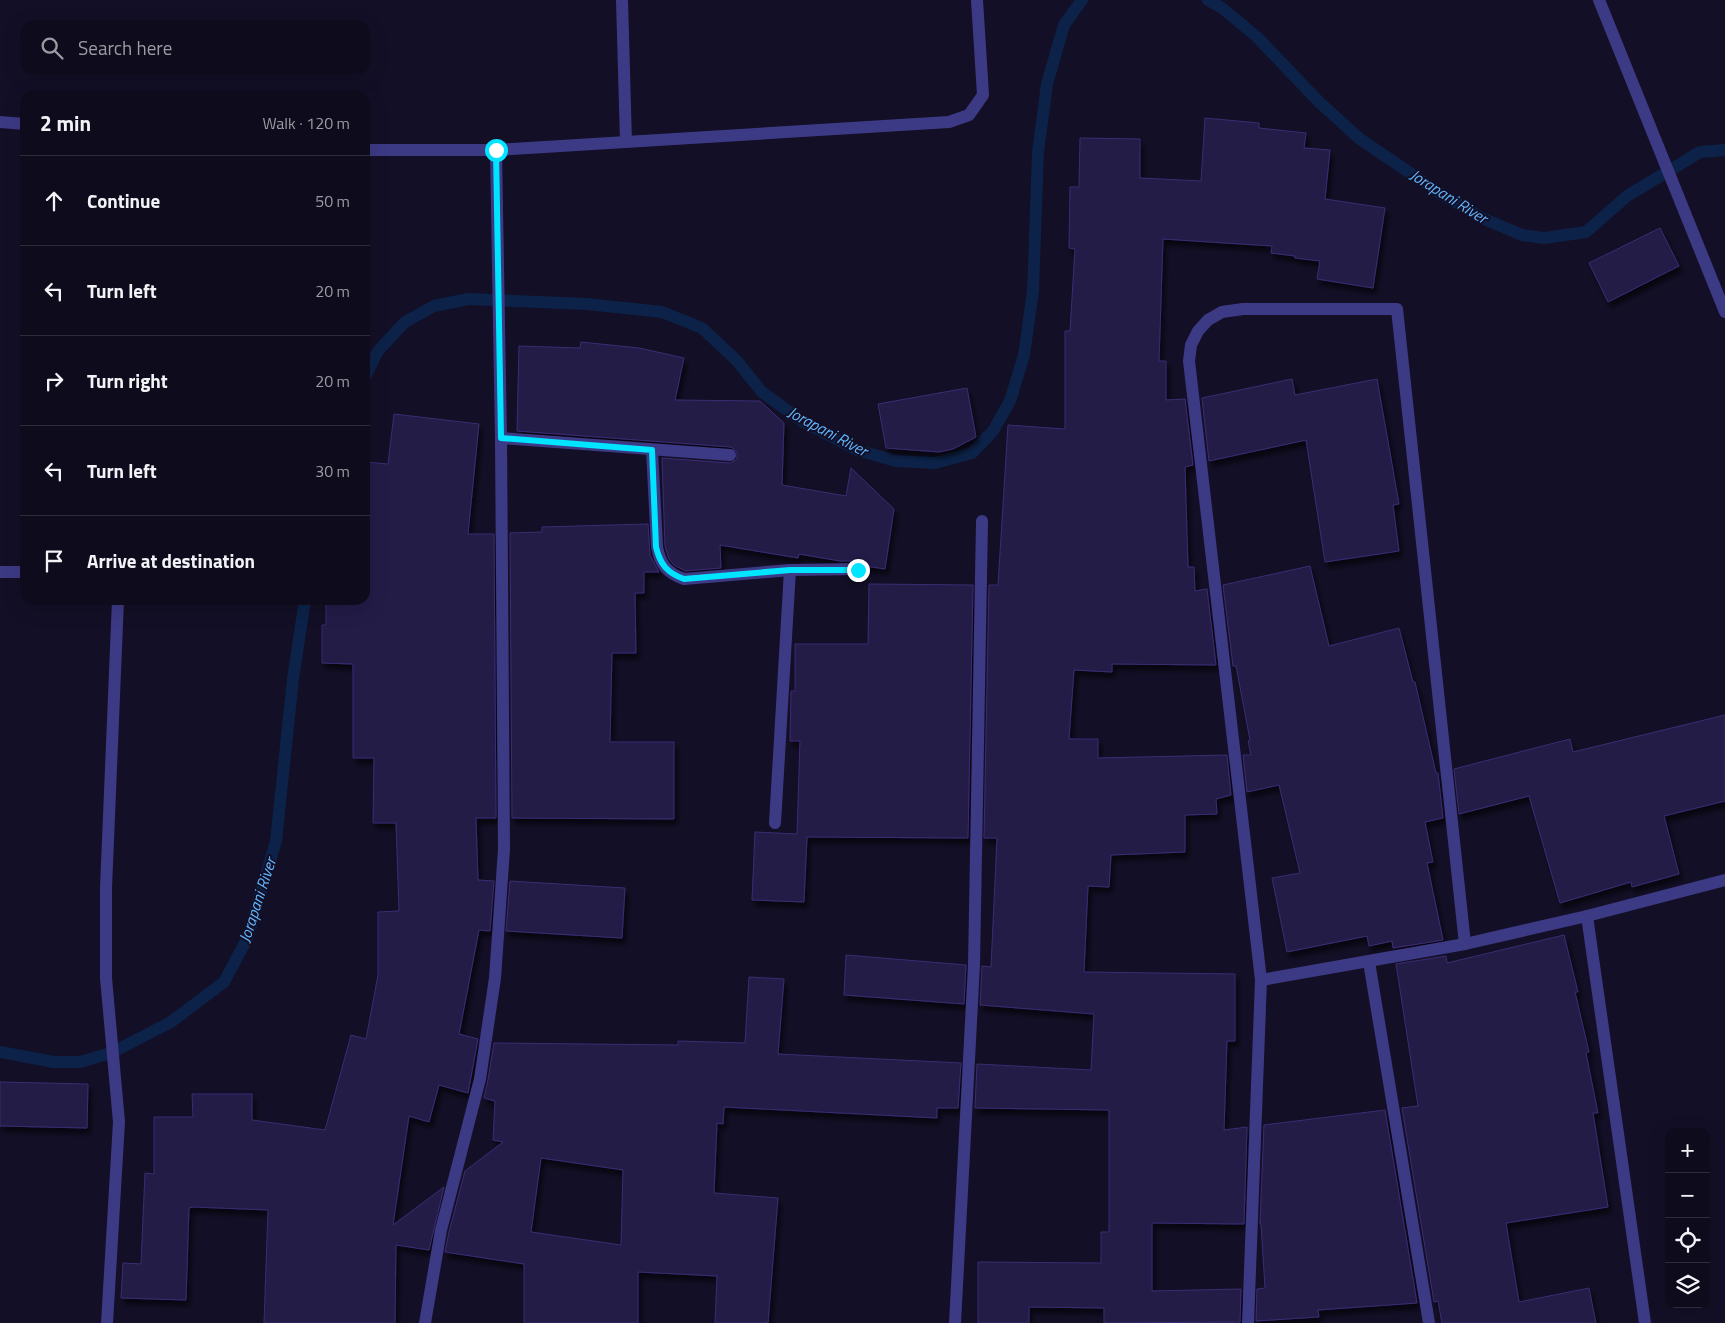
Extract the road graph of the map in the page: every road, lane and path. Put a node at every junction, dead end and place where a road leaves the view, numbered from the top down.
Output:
1 (622, 0) edge
2 (977, 0) edge
3 (1599, 0) edge
4 (0, 122) edge
5 (20, 124) edge
6 (626, 142) junction
7 (370, 150) edge
8 (496, 150) junction
9 (1725, 312) edge
10 (501, 438) junction
11 (652, 450) junction
12 (730, 455) dead end
13 (982, 521) dead end
14 (790, 570) junction
15 (858, 570) dead end
16 (0, 572) edge
17 (20, 572) edge
18 (118, 605) edge
19 (775, 823) dead end
20 (1725, 880) edge
21 (1587, 916) junction
22 (1465, 944) junction
23 (1369, 962) junction
24 (1261, 980) junction
25 (108, 1323) edge
26 (426, 1323) edge
27 (955, 1323) edge
28 (1248, 1323) edge
29 (1429, 1323) edge
30 (1645, 1323) edge

1 - 6 street
2 - 6 street
3 - 9 street
4 - 5 street
6 - 8 street
7 - 8 street
8 - 10 street
10 - 11 street
10 - 26 street
11 - 12 street
11 - 14 street
13 - 27 street
14 - 15 street
14 - 19 street
16 - 17 street
18 - 25 street
20 - 21 street
21 - 22 street
21 - 30 street
22 - 23 street
22 - 24 street
23 - 24 street
23 - 29 street
24 - 28 street

